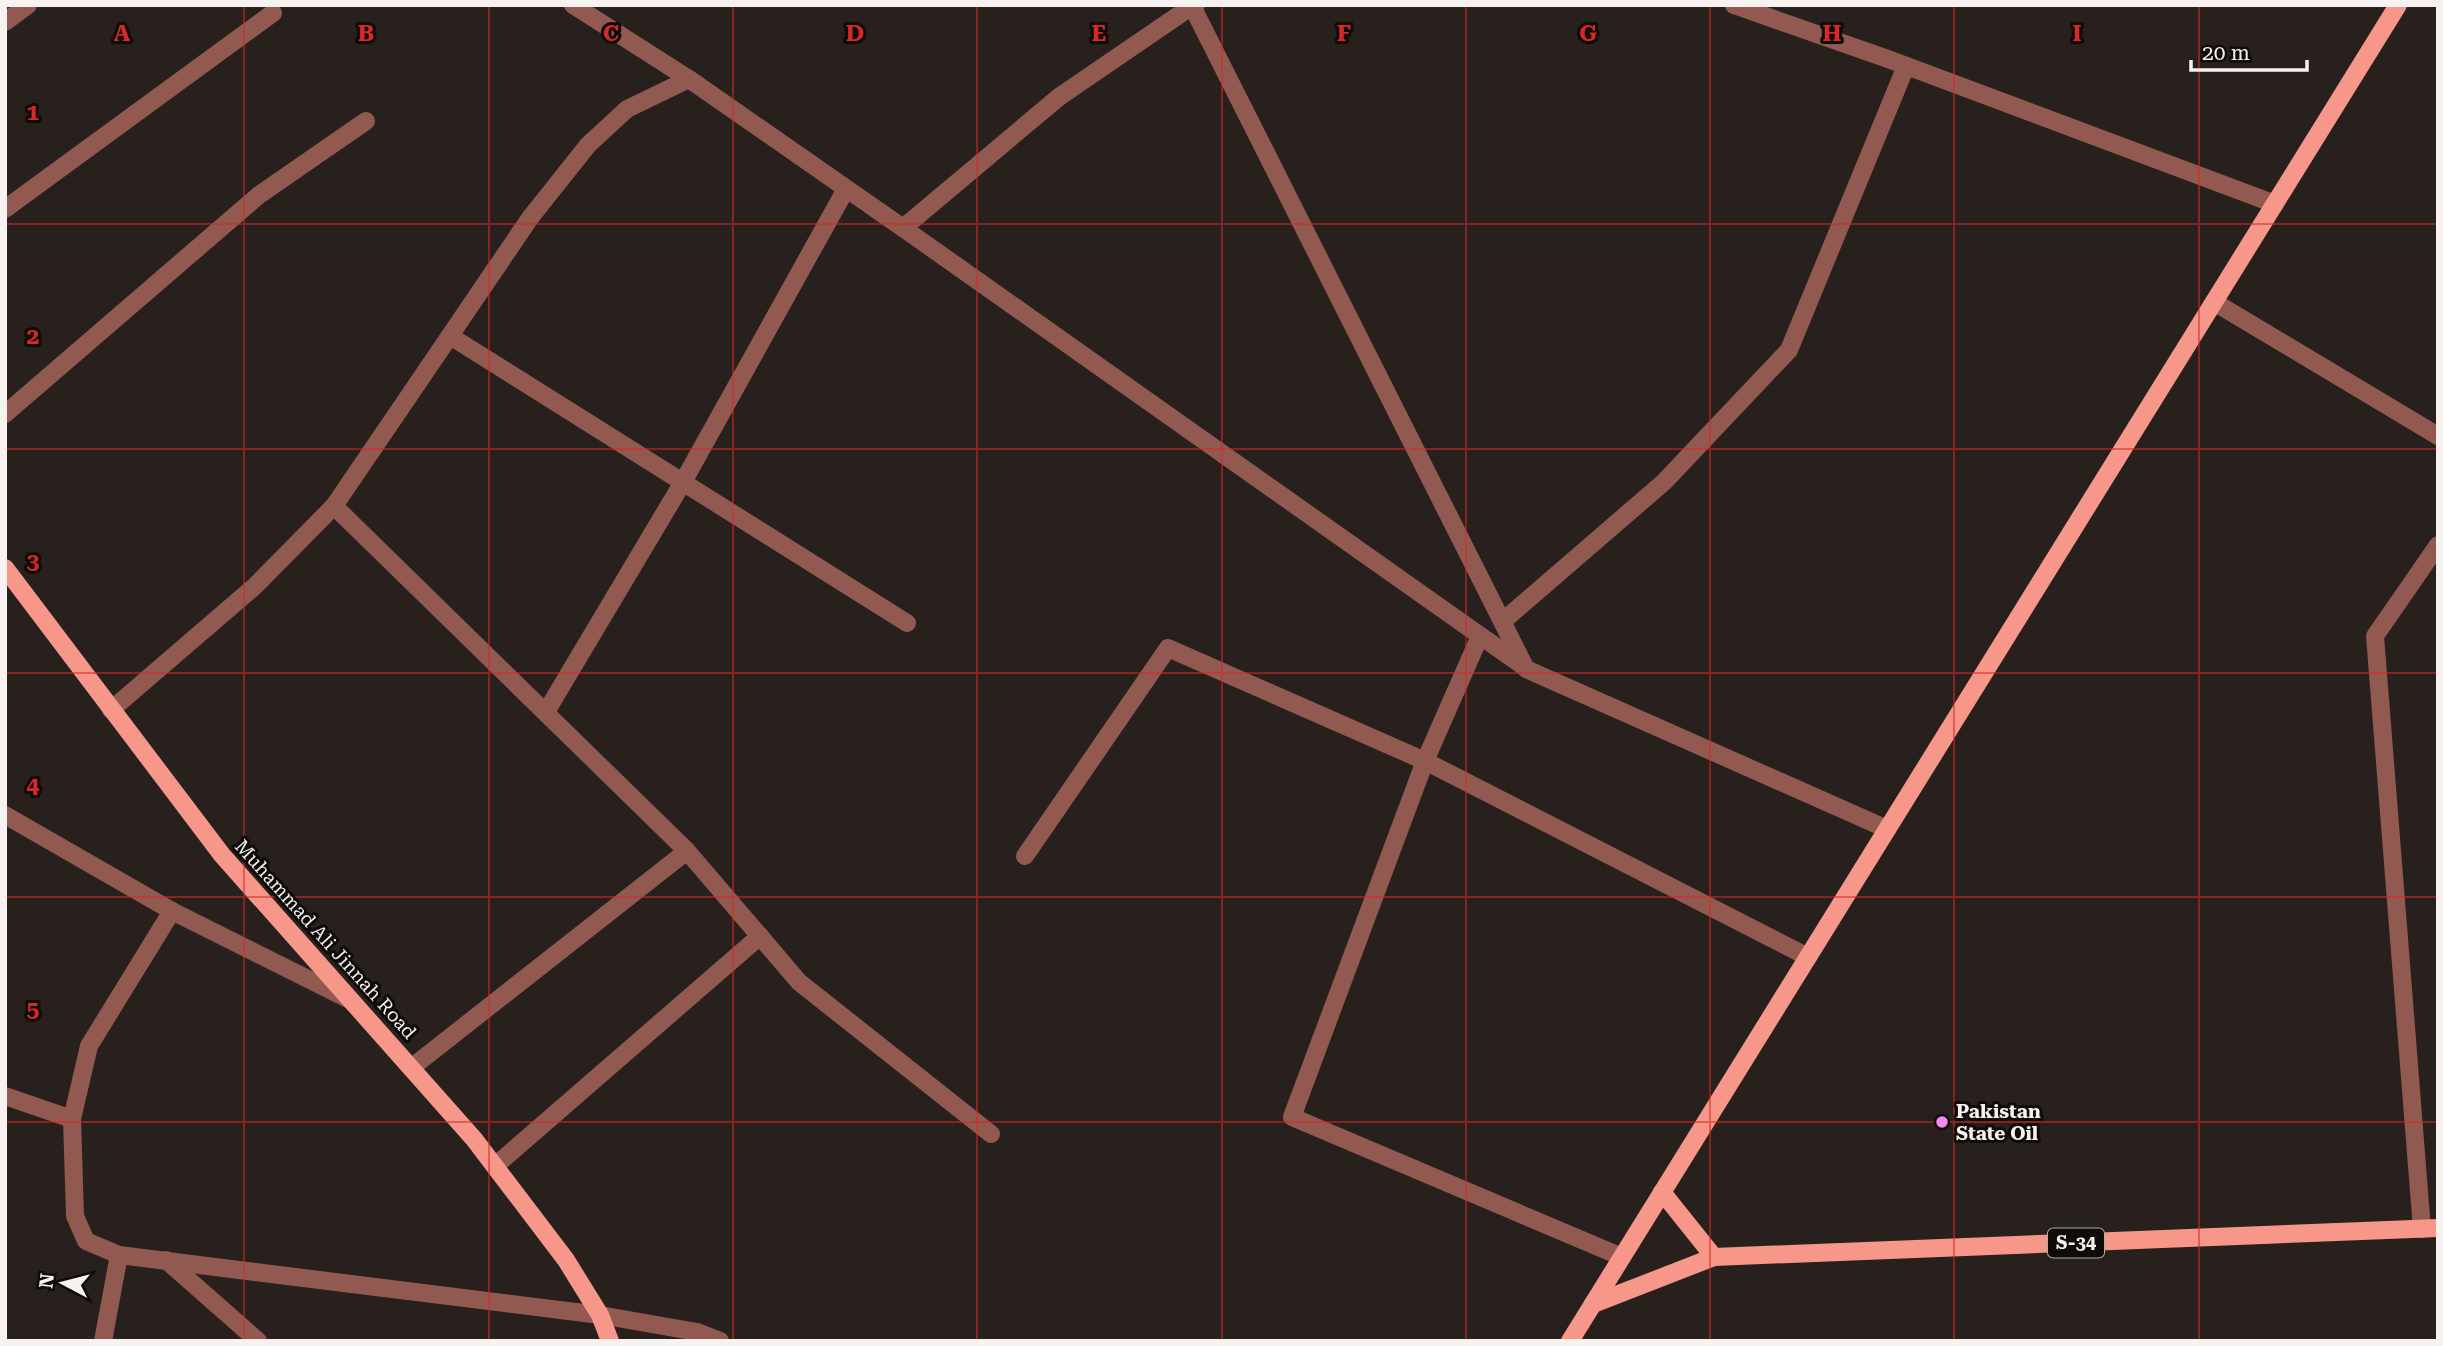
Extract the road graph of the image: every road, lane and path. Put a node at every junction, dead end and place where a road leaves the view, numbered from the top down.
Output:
1 (28, 5) edge
2 (573, 5) edge
3 (1734, 5) edge
4 (2398, 5) edge
5 (1194, 6) edge
6 (273, 13) dead end
7 (5, 22) edge
8 (1906, 66) junction
9 (689, 79) junction
10 (366, 121) dead end
11 (846, 189) junction
12 (2275, 204) junction
13 (5, 209) edge
14 (903, 228) junction
15 (2214, 302) junction
16 (450, 336) junction
17 (5, 414) edge
18 (2438, 436) edge
19 (683, 482) junction
20 (334, 506) junction
21 (2438, 545) edge
22 (5, 568) edge
23 (1503, 621) junction
24 (907, 623) dead end
25 (1480, 636) junction
26 (1527, 669) junction
27 (111, 710) junction
28 (545, 712) junction
29 (1425, 761) junction
30 (5, 815) edge
31 (1887, 828) junction
32 (687, 851) junction
33 (1025, 856) dead end
34 (172, 911) junction
35 (760, 936) junction
36 (1808, 957) junction
37 (354, 1002) junction
38 (411, 1068) junction
39 (5, 1096) edge
40 (72, 1119) junction
41 (991, 1134) dead end
42 (495, 1166) junction
43 (1662, 1192) junction
44 (2430, 1228) edge
45 (119, 1255) junction
46 (1622, 1257) junction
47 (1714, 1257) junction
48 (166, 1260) junction
49 (1593, 1304) junction
50 (600, 1315) junction
51 (103, 1341) edge
52 (258, 1341) edge
53 (610, 1341) edge
54 (720, 1341) edge
55 (1570, 1341) edge

1 - 7 street
2 - 9 street
3 - 8 street
4 - 12 main road
5 - 14 street
5 - 23 street
6 - 13 street
8 - 12 street
8 - 23 street
9 - 11 street
9 - 16 street
10 - 17 street
11 - 14 street
11 - 19 street
12 - 15 main road
14 - 25 street
15 - 18 street
15 - 31 main road
16 - 19 street
16 - 20 street
19 - 24 street
19 - 28 street
20 - 27 street
20 - 28 street
21 - 44 street
22 - 27 main road, Muhammad Ali Jinnah Road
23 - 26 street
25 - 26 street
25 - 29 street
26 - 31 street
27 - 37 main road, Muhammad Ali Jinnah Road
28 - 32 street
29 - 33 street
29 - 36 street
29 - 46 street
30 - 34 street
31 - 36 main road
32 - 35 street
32 - 38 street
34 - 37 street
34 - 40 street
35 - 41 street
35 - 42 street
36 - 43 main road
37 - 38 main road, Muhammad Ali Jinnah Road
38 - 42 main road, Muhammad Ali Jinnah Road
39 - 40 street
40 - 45 street
42 - 50 main road, Muhammad Ali Jinnah Road
43 - 46 main road
43 - 47 main road
44 - 47 main road, S-34
45 - 48 street
45 - 51 street
46 - 49 main road
47 - 49 main road, S-34
48 - 50 street
48 - 52 street
49 - 55 main road
50 - 53 main road, Muhammad Ali Jinnah Road
50 - 54 street

